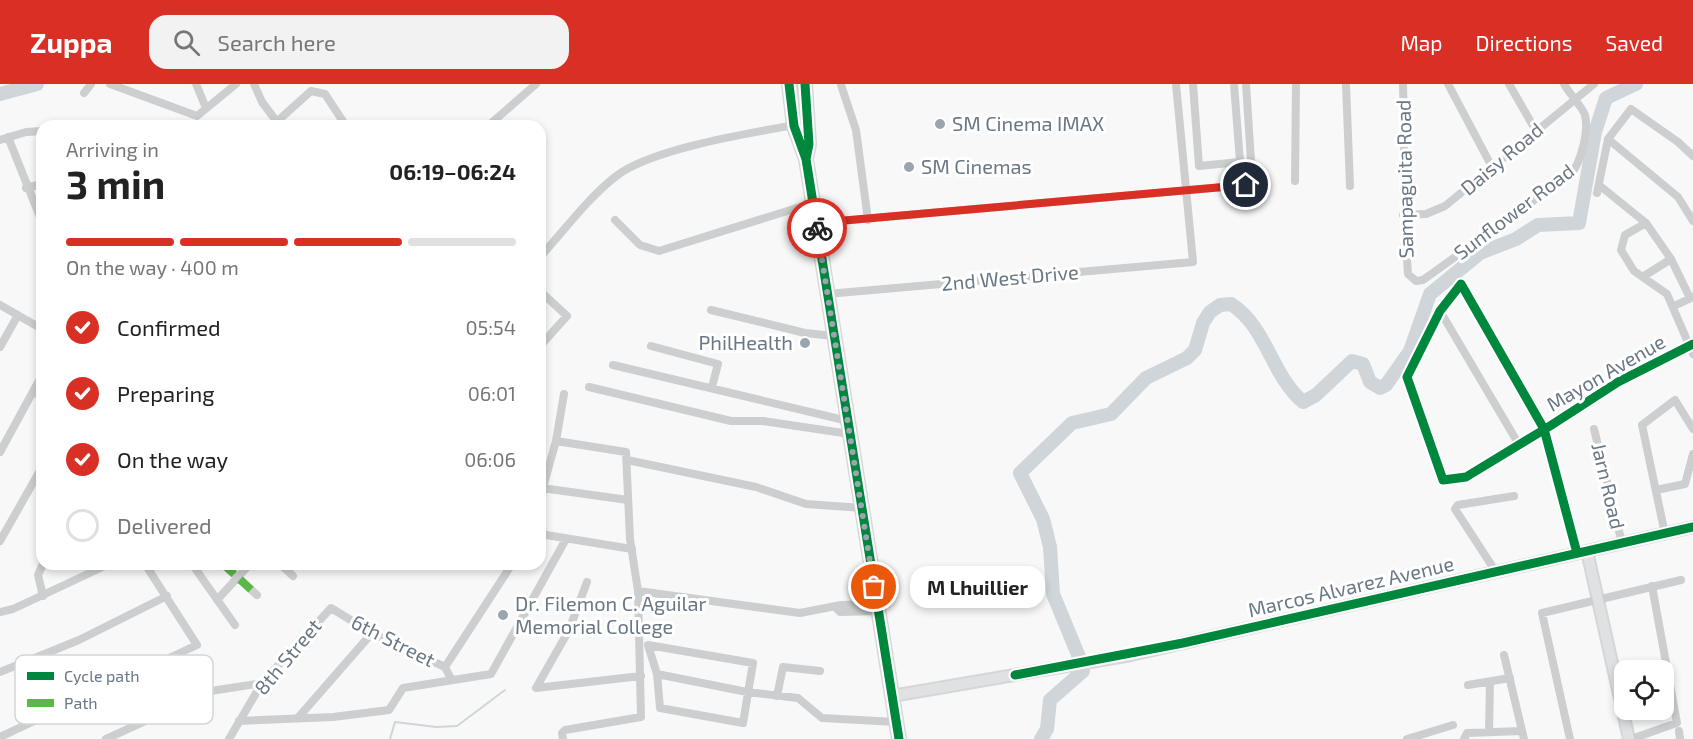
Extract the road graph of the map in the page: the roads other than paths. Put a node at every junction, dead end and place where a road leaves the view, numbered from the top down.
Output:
1 (91, 84) edge
2 (111, 84) edge
3 (196, 84) edge
4 (236, 84) edge
5 (254, 84) edge
6 (536, 84) edge
7 (789, 84) edge
8 (805, 84) edge
9 (1176, 84) edge
10 (1193, 84) edge
11 (1234, 84) edge
12 (1246, 84) edge
13 (1296, 84) edge
14 (1346, 84) edge
15 (1403, 84) edge
16 (1448, 84) edge
17 (1509, 84) edge
18 (1564, 84) edge
19 (1594, 84) edge
20 (841, 85) edge
21 (84, 93) dead end
22 (1572, 99) junction
23 (206, 108) junction
24 (273, 120) edge
25 (281, 120) edge
26 (342, 120) edge
27 (495, 120) edge
28 (809, 123) junction
29 (794, 126) junction
30 (1536, 131) junction
31 (36, 132) edge
32 (4, 139) edge
33 (1608, 139) junction
34 (1693, 156) edge
35 (806, 159) junction
36 (1492, 167) junction
37 (1295, 181) dead end
38 (36, 186) edge
39 (1350, 186) dead end
40 (26, 188) junction
41 (1186, 192) junction
42 (813, 203) junction
43 (36, 209) edge
44 (1403, 215) junction
45 (615, 220) dead end
46 (868, 220) junction
47 (1693, 221) edge
48 (816, 223) junction
49 (1646, 223) junction
50 (546, 251) edge
51 (1671, 259) junction
52 (1408, 274) joint
53 (1644, 276) junction
54 (827, 294) junction
55 (546, 297) edge
56 (1691, 298) edge
57 (0, 305) edge
58 (1674, 306) junction
59 (711, 310) dead end
60 (1440, 311) junction
61 (18, 315) junction
62 (36, 325) edge
63 (834, 336) junction
64 (546, 339) edge
65 (651, 346) dead end
66 (0, 347) edge
67 (1692, 348) edge
68 (613, 364) dead end
69 (589, 387) dead end
70 (712, 387) junction
71 (35, 389) edge
72 (564, 394) dead end
73 (849, 428) junction
74 (1544, 429) junction
75 (1594, 429) dead end
76 (1693, 429) edge
77 (556, 441) junction
78 (1518, 443) junction
79 (0, 452) edge
80 (1693, 454) edge
81 (627, 456) junction
82 (546, 475) edge
83 (36, 478) edge
84 (546, 489) edge
85 (1656, 490) junction
86 (1514, 496) dead end
87 (628, 500) junction
88 (861, 508) junction
89 (1693, 527) edge
90 (1665, 534) junction
91 (546, 535) edge
92 (566, 539) junction
93 (0, 542) edge
94 (1622, 543) junction
95 (632, 549) junction
96 (1582, 552) junction
97 (40, 570) edge
98 (97, 570) edge
99 (149, 570) edge
100 (196, 570) edge
101 (229, 570) edge
102 (245, 570) edge
103 (286, 570) edge
104 (508, 570) edge
105 (1496, 572) junction
106 (293, 576) dead end
107 (238, 578) junction
108 (1681, 580) dead end
109 (587, 582) dead end
110 (1652, 586) junction
111 (638, 591) junction
112 (256, 595) dead end
113 (43, 596) junction
114 (167, 596) junction
115 (1598, 599) junction
116 (217, 600) junction
117 (331, 608) joint
118 (871, 608) junction
119 (0, 612) edge
120 (235, 625) dead end
121 (372, 633) junction
122 (42, 655) edge
123 (175, 655) edge
124 (1504, 655) dead end
125 (15, 666) edge
126 (445, 668) junction
127 (820, 671) dead end
128 (0, 672) edge
129 (657, 674) junction
130 (641, 676) junction
131 (1510, 678) junction
132 (451, 680) junction
133 (262, 682) junction
134 (1490, 682) junction
135 (1468, 685) dead end
136 (213, 691) edge
137 (747, 692) junction
138 (777, 696) junction
139 (892, 696) junction
140 (297, 719) junction
141 (239, 721) junction
142 (896, 722) junction
143 (26, 724) edge
144 (139, 724) edge
145 (1454, 725) dead end
146 (1679, 731) edge
147 (1489, 732) junction
148 (2, 735) edge
149 (1523, 735) edge
150 (231, 736) edge
151 (1420, 737) edge
152 (1464, 737) edge
153 (106, 739) edge
154 (220, 739) edge
155 (563, 739) edge
156 (899, 739) edge
157 (1407, 739) edge
158 (1570, 739) edge
159 (1630, 739) edge

1 - 21 street
2 - 23 street
3 - 23 street
4 - 23 street
5 - 24 street
6 - 27 street
7 - 29 highway
8 - 28 highway
9 - 41 street
10 - 11 street
12 - 41 street
13 - 37 street
14 - 39 street
15 - 44 street, Sampaguita Road
16 - 36 street
17 - 30 street
18 - 22 street, Sunflower Road
19 - 22 street, Daisy Road
20 - 46 street
22 - 30 street, Daisy Road
22 - 52 street, Sunflower Road
25 - 26 street
28 - 29 street
28 - 35 highway
29 - 35 highway
29 - 50 street
30 - 36 street, Daisy Road
31 - 32 street
32 - 40 street
33 - 34 street
33 - 47 street
33 - 49 street
35 - 42 highway
36 - 44 street, Daisy Road
38 - 40 street
40 - 43 street
41 - 46 street
41 - 54 street, 2nd West Drive
42 - 45 street
42 - 48 highway
44 - 52 street, Sampaguita Road
46 - 48 street
48 - 54 highway
49 - 51 street
49 - 53 street
51 - 53 street
51 - 56 street
53 - 58 street
54 - 63 highway
55 - 64 street
56 - 58 street
57 - 61 street
58 - 67 street
59 - 63 street
60 - 74 street
60 - 78 street
60 - 78 street, Mayon Avenue
61 - 62 street
61 - 66 street
63 - 73 highway
65 - 70 street
67 - 74 street, Mayon Avenue
68 - 70 street
69 - 73 street
70 - 73 street
71 - 79 street
72 - 77 street
73 - 88 highway
74 - 78 street, Mayon Avenue
74 - 96 street
75 - 94 street, Jarn Road
76 - 85 street
77 - 81 street
77 - 82 street
80 - 85 street
81 - 87 street
81 - 88 street
83 - 93 street
84 - 87 street
85 - 90 street
86 - 105 street
87 - 95 street
88 - 118 highway
89 - 90 main road, Marcos Alvarez Avenue
90 - 94 main road, Marcos Alvarez Avenue
91 - 92 street
92 - 95 street
92 - 132 street
94 - 96 main road, Marcos Alvarez Avenue
95 - 111 street
96 - 105 main road, Marcos Alvarez Avenue
96 - 115 main road
97 - 113 street
98 - 113 street
99 - 114 street
100 - 116 street
101 - 107 street
102 - 107 street
103 - 106 street
104 - 126 street
105 - 139 main road, Marcos Alvarez Avenue
107 - 112 street
107 - 116 street
108 - 110 street
109 - 130 street
110 - 115 street
110 - 146 street
111 - 118 street
111 - 130 street
113 - 119 street
114 - 122 street
114 - 123 street
115 - 158 street
115 - 159 main road
116 - 120 street
117 - 121 street, 6th Street
117 - 133 street, 8th Street
118 - 139 highway
121 - 126 street, 6th Street
121 - 140 street
124 - 131 street
125 - 128 street
126 - 132 street, 6th Street
127 - 138 street
129 - 137 street
129 - 137 street
129 - 137 street
130 - 155 street
131 - 134 street
131 - 149 street
132 - 140 street
133 - 136 street
133 - 141 street, 8th Street
134 - 135 street
134 - 147 street
137 - 138 street
138 - 142 street
139 - 142 highway
140 - 141 street
141 - 150 street, 8th Street
142 - 156 highway
143 - 148 street
144 - 153 street
145 - 151 street
146 - 159 street
147 - 149 street
147 - 152 street
150 - 154 street
151 - 157 street

